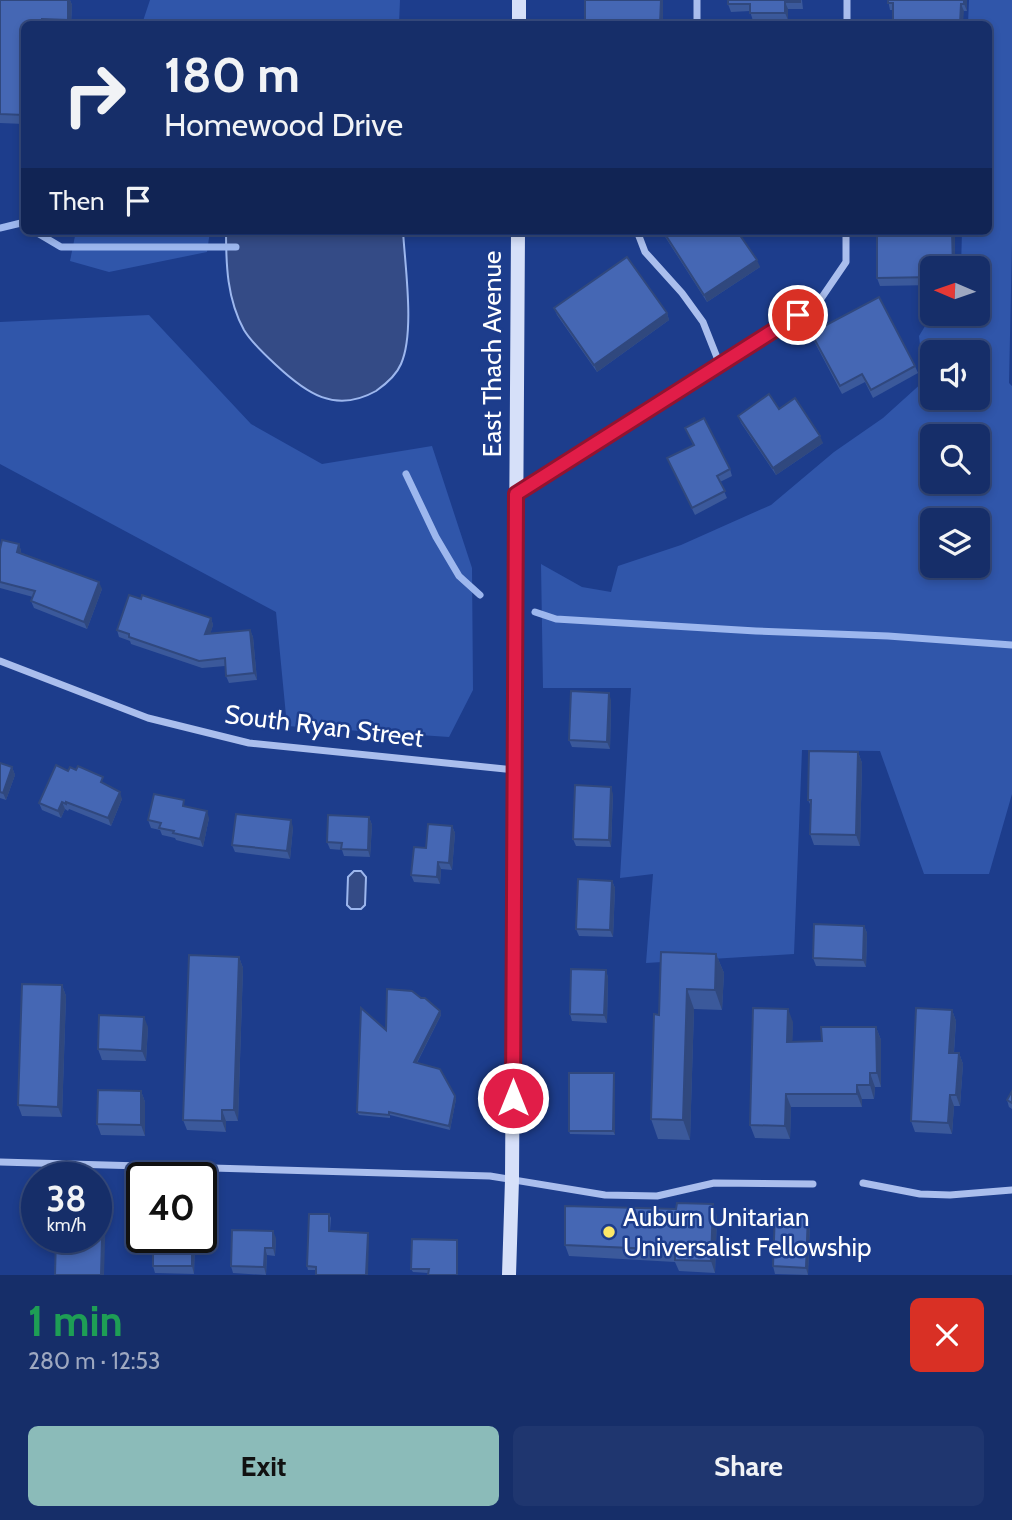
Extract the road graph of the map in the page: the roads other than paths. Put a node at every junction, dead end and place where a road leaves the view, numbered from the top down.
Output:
1 (519, 0) edge
2 (697, 0) edge
3 (847, 0) edge
4 (519, 21) edge
5 (697, 21) edge
6 (847, 21) edge
7 (518, 235) edge
8 (639, 235) edge
9 (846, 235) edge
10 (719, 365) junction
11 (516, 494) junction
12 (0, 661) edge
13 (515, 770) junction
14 (0, 1162) edge
15 (512, 1180) junction
16 (863, 1183) dead end
17 (813, 1184) dead end
18 (1012, 1190) edge
19 (509, 1275) edge

1 - 4 street
2 - 5 street
3 - 6 street
7 - 11 street, East Thach Avenue
8 - 10 street
9 - 10 street
10 - 11 street
11 - 13 street, East Thach Avenue
12 - 13 street, South Ryan Street
13 - 15 street, East Thach Avenue
14 - 15 street
15 - 17 street
15 - 19 street, East Thach Avenue
16 - 18 street

